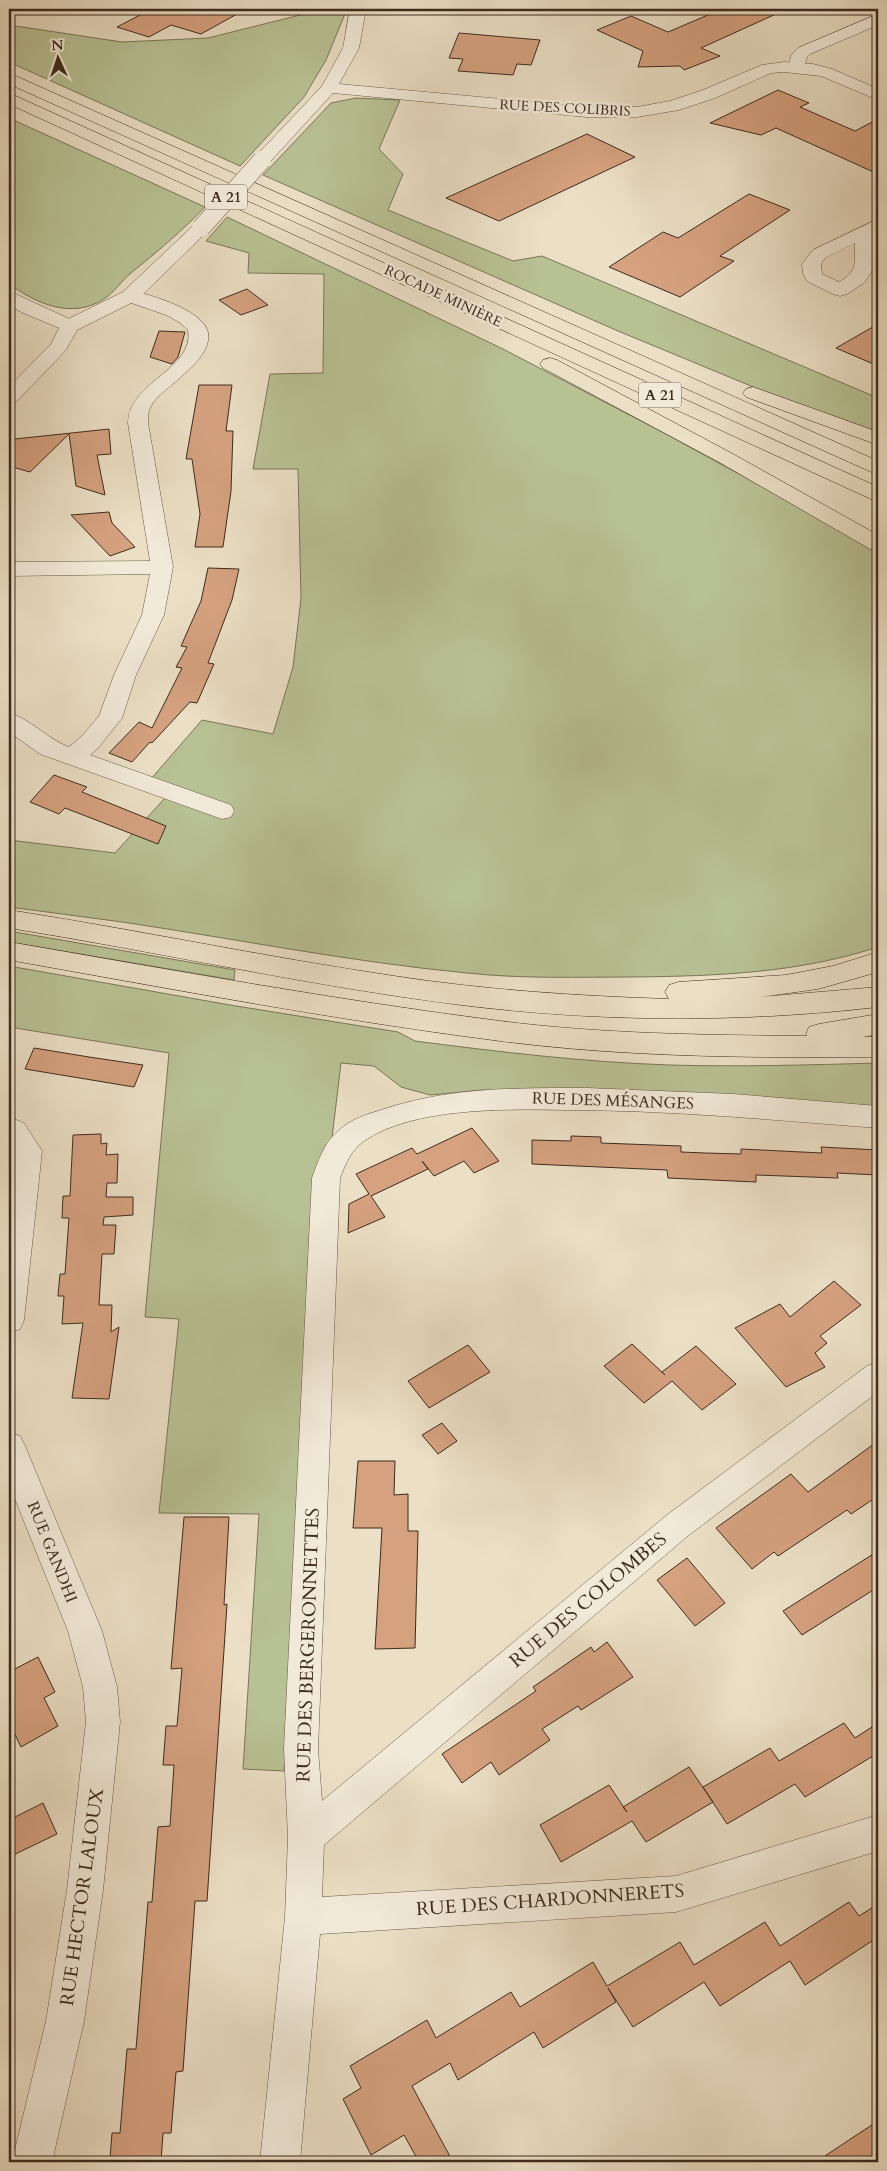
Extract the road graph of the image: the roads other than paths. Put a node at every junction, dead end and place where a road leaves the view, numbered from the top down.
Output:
1 (358, 9) edge
2 (878, 19) edge
3 (345, 62) junction
4 (797, 67) junction
5 (9, 78) edge
6 (329, 88) junction
7 (378, 93) junction
8 (878, 95) edge
9 (9, 98) edge
10 (872, 227) edge
11 (130, 296) junction
12 (442, 296) junction
13 (9, 297) edge
14 (69, 326) junction
15 (582, 334) junction
16 (9, 398) edge
17 (878, 439) edge
18 (878, 468) edge
19 (878, 495) edge
20 (878, 544) edge
21 (162, 567) junction
22 (9, 569) edge
23 (9, 721) edge
24 (72, 757) junction
25 (222, 811) dead end
26 (9, 919) edge
27 (9, 951) edge
28 (878, 962) edge
29 (878, 997) edge
30 (584, 1006) junction
31 (878, 1024) edge
32 (736, 1047) junction
33 (878, 1047) edge
34 (878, 1117) edge
35 (9, 1128) edge
36 (352, 1134) joint
37 (9, 1320) edge
38 (878, 1375) edge
39 (9, 1446) edge
40 (85, 1630) joint
41 (878, 1833) edge
42 (306, 1837) junction
43 (303, 1916) junction
44 (32, 2162) edge
45 (280, 2162) edge

1 - 3 street
2 - 4 street
3 - 6 street
3 - 7 street
4 - 7 street, RUE DES COLIBRIS
4 - 8 street, RUE DES COLIBRIS
5 - 15 highway, ROCADE MINIÈRE / A 21
6 - 7 street, RUE DES COLIBRIS
6 - 11 street, bridge
9 - 12 highway, ROCADE MINIÈRE / A 21
10 - 10 street
11 - 14 street
11 - 21 street
12 - 19 highway, ROCADE MINIÈRE / A 21
12 - 20 highway
13 - 14 street
14 - 16 street
15 - 17 highway
15 - 18 highway, ROCADE MINIÈRE / A 21
21 - 22 street
21 - 24 street
23 - 24 street
24 - 25 street
26 - 30 highway
27 - 32 highway
28 - 30 highway
29 - 30 highway
31 - 32 highway
32 - 33 highway
34 - 36 street, RUE DES MÉSANGES
35 - 37 street
36 - 42 street, RUE DES BERGERONNETTES
38 - 42 street, RUE DES COLOMBES
39 - 40 street, RUE GANDHI
40 - 44 street, RUE HECTOR LALOUX
41 - 43 street, RUE DES CHARDONNERETS
42 - 43 street, RUE DES BERGERONNETTES
43 - 45 street, RUE DES BERGERONNETTES

